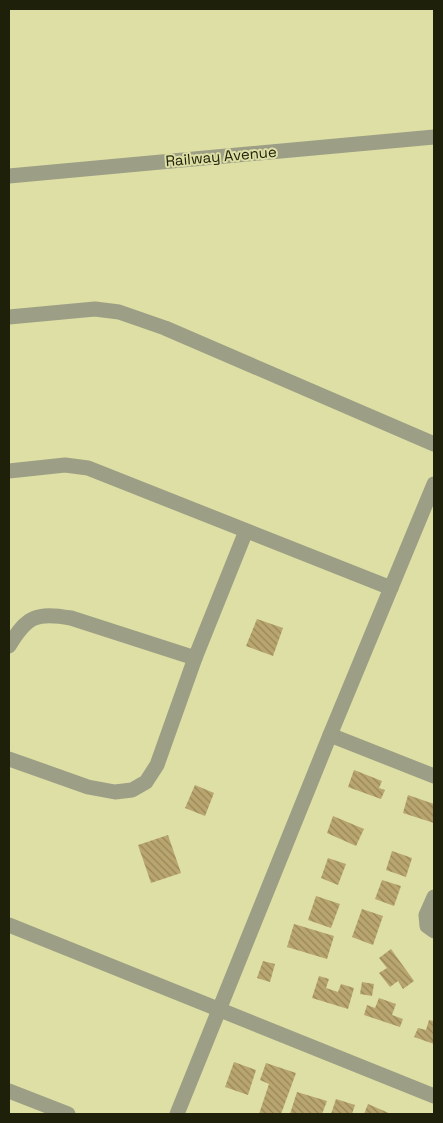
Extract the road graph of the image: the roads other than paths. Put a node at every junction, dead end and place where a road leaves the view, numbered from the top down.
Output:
1 (434, 137) edge
2 (9, 176) edge
3 (9, 317) edge
4 (434, 444) edge
5 (9, 471) edge
6 (434, 484) edge
7 (246, 532) junction
8 (392, 588) junction
9 (9, 646) edge
10 (195, 658) junction
11 (330, 735) junction
12 (9, 759) edge
13 (434, 776) edge
14 (434, 897) edge
15 (9, 925) edge
16 (434, 932) edge
17 (218, 1009) junction
18 (9, 1091) edge
19 (434, 1096) edge
20 (68, 1114) edge
21 (177, 1114) edge

1 - 2 street, Railway Avenue
3 - 4 street
5 - 7 street
6 - 8 street
7 - 8 street
7 - 10 street
8 - 11 street
9 - 10 street
10 - 12 street
11 - 13 street
11 - 17 street
14 - 16 street
15 - 17 street
17 - 19 street
17 - 21 street
18 - 20 street

